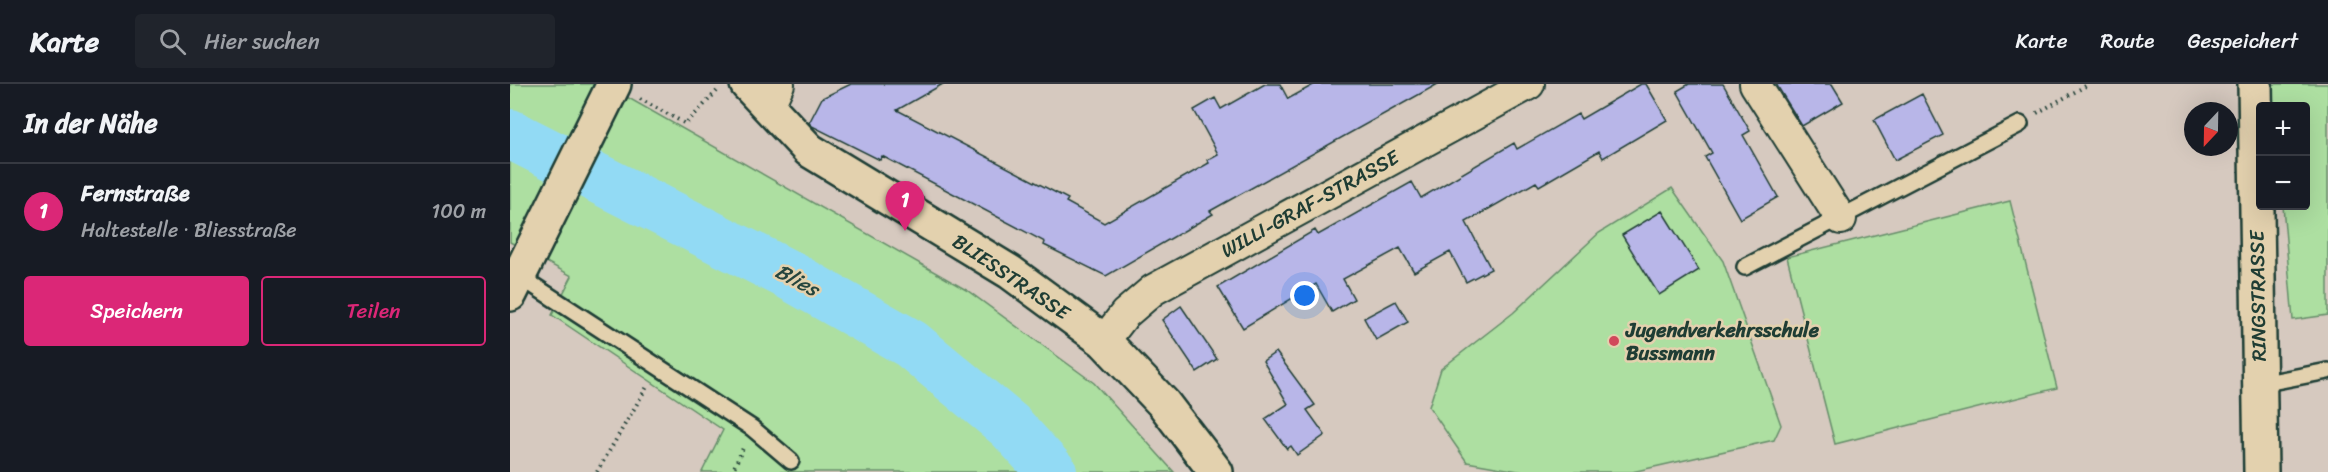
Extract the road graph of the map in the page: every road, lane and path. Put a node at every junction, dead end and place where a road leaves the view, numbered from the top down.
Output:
1 (724, 84) edge
2 (747, 84) edge
3 (1529, 84) edge
4 (1755, 84) edge
5 (2089, 84) edge
6 (2255, 84) edge
7 (617, 95) edge
8 (773, 96) edge
9 (2020, 124) joint
10 (1840, 219) junction
11 (1745, 267) dead end
12 (520, 274) edge
13 (1104, 341) junction
14 (659, 367) junction
15 (2328, 372) edge
16 (2260, 384) junction
17 (791, 461) dead end
18 (597, 472) edge
19 (1216, 472) edge
20 (2261, 472) edge

1 - 7 path
2 - 8 main road, BLIESSTRASSE
3 - 13 street, WILLI-GRAF-STRASSE
4 - 10 street
5 - 9 path
6 - 16 main road, RINGSTRASSE
7 - 12 main road
8 - 13 main road, BLIESSTRASSE
9 - 10 lane
10 - 11 lane
12 - 14 lane
13 - 19 main road, BLIESSTRASSE
14 - 17 lane
14 - 18 path
15 - 16 lane
16 - 20 main road, RINGSTRASSE

